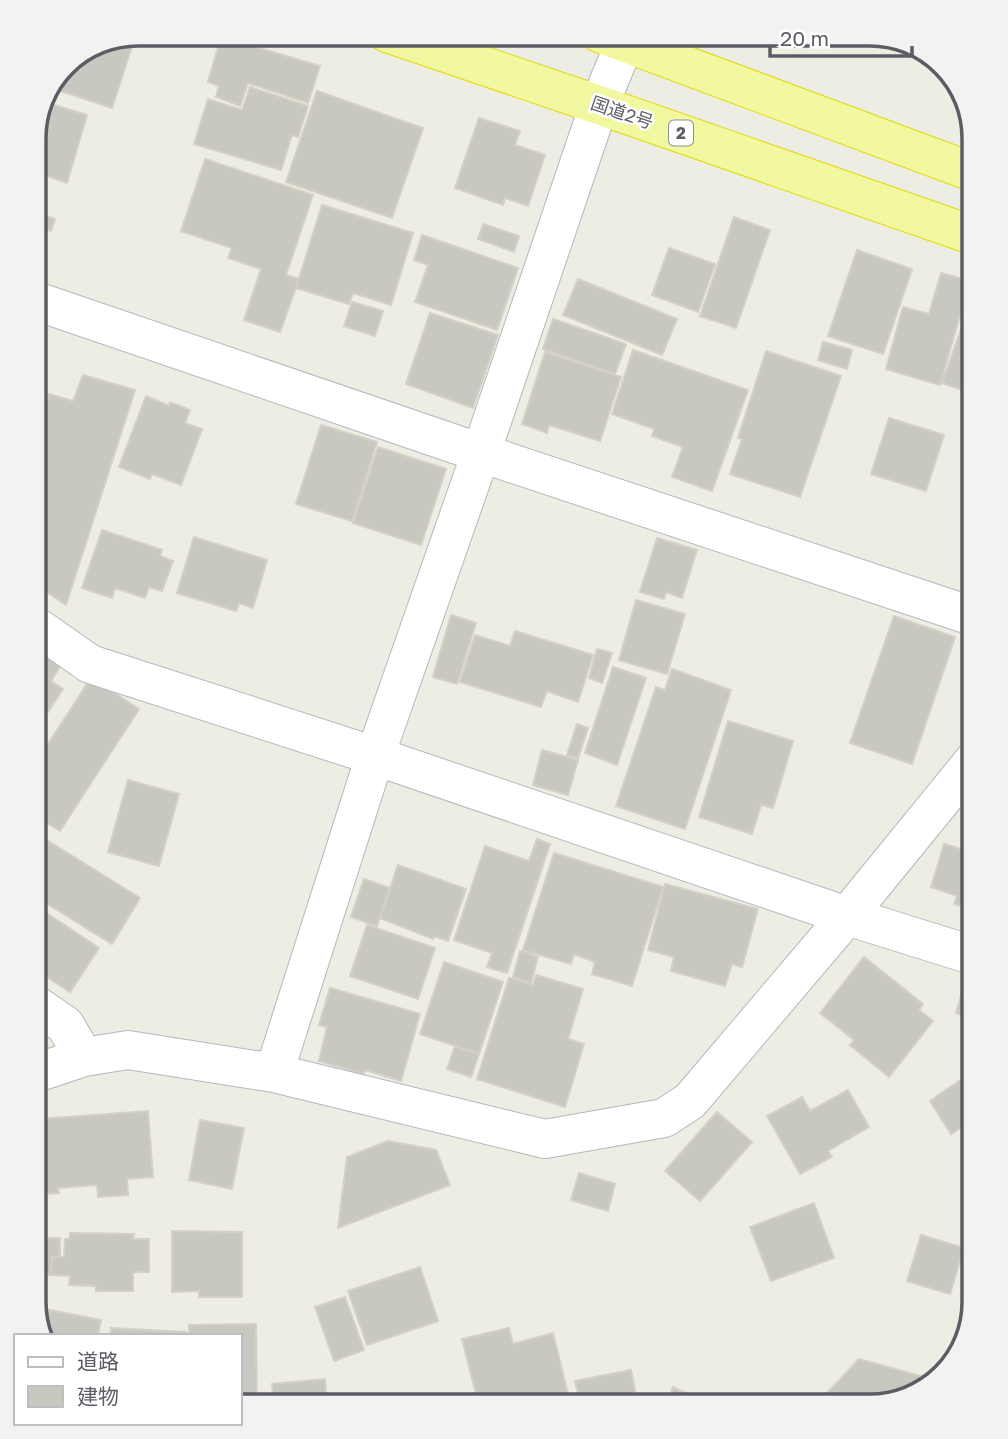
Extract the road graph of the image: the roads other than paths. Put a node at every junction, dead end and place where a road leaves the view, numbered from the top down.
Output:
1 (425, 46) edge
2 (615, 46) edge
3 (644, 46) edge
4 (599, 105) junction
5 (962, 168) edge
6 (962, 231) edge
7 (46, 304) edge
8 (481, 453) junction
9 (962, 613) edge
10 (46, 633) edge
11 (375, 756) junction
12 (962, 776) edge
13 (847, 916) junction
14 (962, 952) edge
15 (46, 1012) edge
16 (83, 1058) junction
17 (46, 1070) edge
18 (274, 1073) junction

1 - 4 highway, 国道2号 / 2
2 - 4 street
3 - 5 highway
4 - 6 highway, 国道2号 / 2
4 - 8 street
7 - 8 street
8 - 9 street
8 - 11 street
10 - 11 street
11 - 13 street
11 - 18 street
12 - 13 street
13 - 14 street
13 - 18 street
15 - 16 street
16 - 17 street
16 - 18 street

